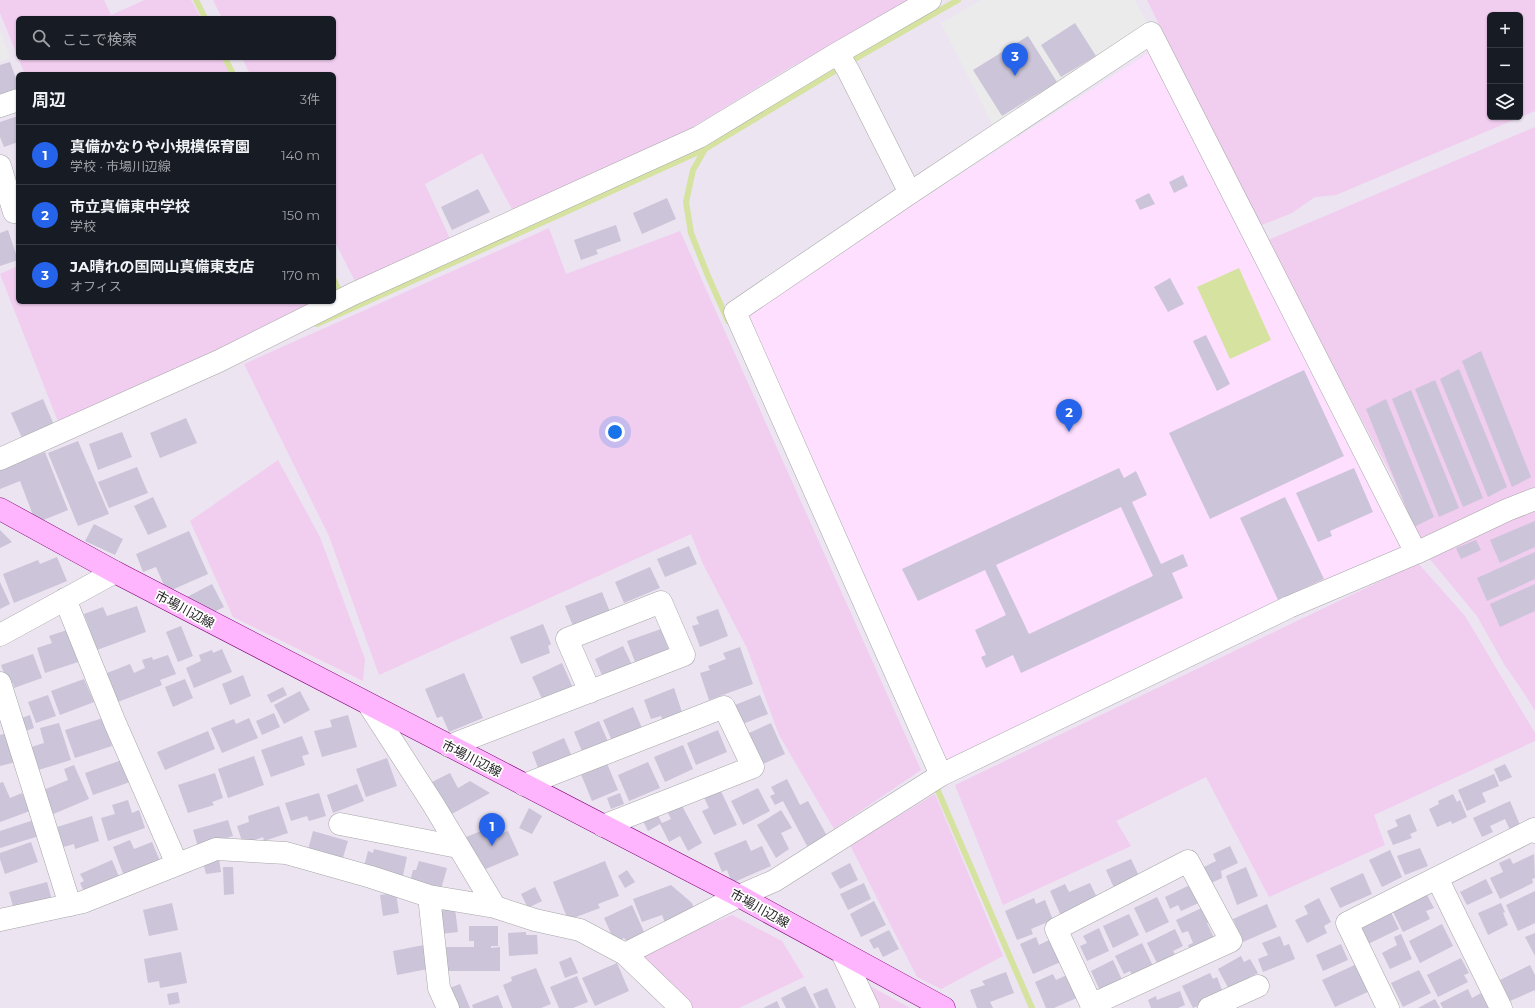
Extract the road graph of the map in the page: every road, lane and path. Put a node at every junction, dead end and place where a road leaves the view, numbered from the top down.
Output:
1 (930, 0) edge
2 (843, 61) junction
3 (16, 101) edge
4 (0, 106) edge
5 (0, 166) edge
6 (910, 193) junction
7 (14, 212) dead end
8 (336, 302) edge
9 (333, 304) edge
10 (0, 459) edge
11 (1535, 499) edge
12 (0, 509) edge
13 (1416, 553) junction
14 (115, 572) junction
15 (65, 600) junction
16 (0, 635) edge
17 (0, 683) edge
18 (590, 692) junction
19 (369, 705) junction
20 (449, 746) junction
21 (941, 775) junction
22 (524, 785) junction
23 (340, 824) dead end
24 (603, 826) junction
25 (1535, 832) edge
26 (458, 847) junction
27 (177, 864) junction
28 (1437, 878) junction
29 (429, 896) junction
30 (739, 896) junction
31 (70, 905) junction
32 (495, 907) junction
33 (0, 920) edge
34 (842, 953) junction
35 (625, 954) junction
36 (1258, 986) dead end
37 (1092, 1006) edge
38 (448, 1008) edge
39 (681, 1008) edge
40 (868, 1008) edge
41 (944, 1008) edge
42 (1209, 1008) edge
43 (1388, 1008) edge
44 (1501, 1008) edge

1 - 2 street
2 - 6 street
2 - 8 street
3 - 4 street
5 - 7 street
6 - 13 street
6 - 21 street
9 - 10 street
11 - 13 street
12 - 14 main road, 市場川辺線
13 - 21 street
14 - 15 street
14 - 19 main road, 市場川辺線
15 - 16 street
15 - 27 street
17 - 31 street
18 - 18 street
18 - 20 street
19 - 20 main road, 市場川辺線
19 - 26 street
20 - 22 main road, 市場川辺線
21 - 30 street
22 - 24 main road, 市場川辺線
22 - 24 street
23 - 26 street
24 - 30 main road, 市場川辺線
25 - 28 street
26 - 32 street
27 - 29 street
27 - 31 street
28 - 43 street
28 - 44 street
29 - 32 street
29 - 38 street
30 - 34 main road, 市場川辺線
30 - 35 street
31 - 33 street
32 - 35 street
34 - 40 street
34 - 41 main road, 市場川辺線
35 - 39 street
36 - 42 street
37 - 37 street

